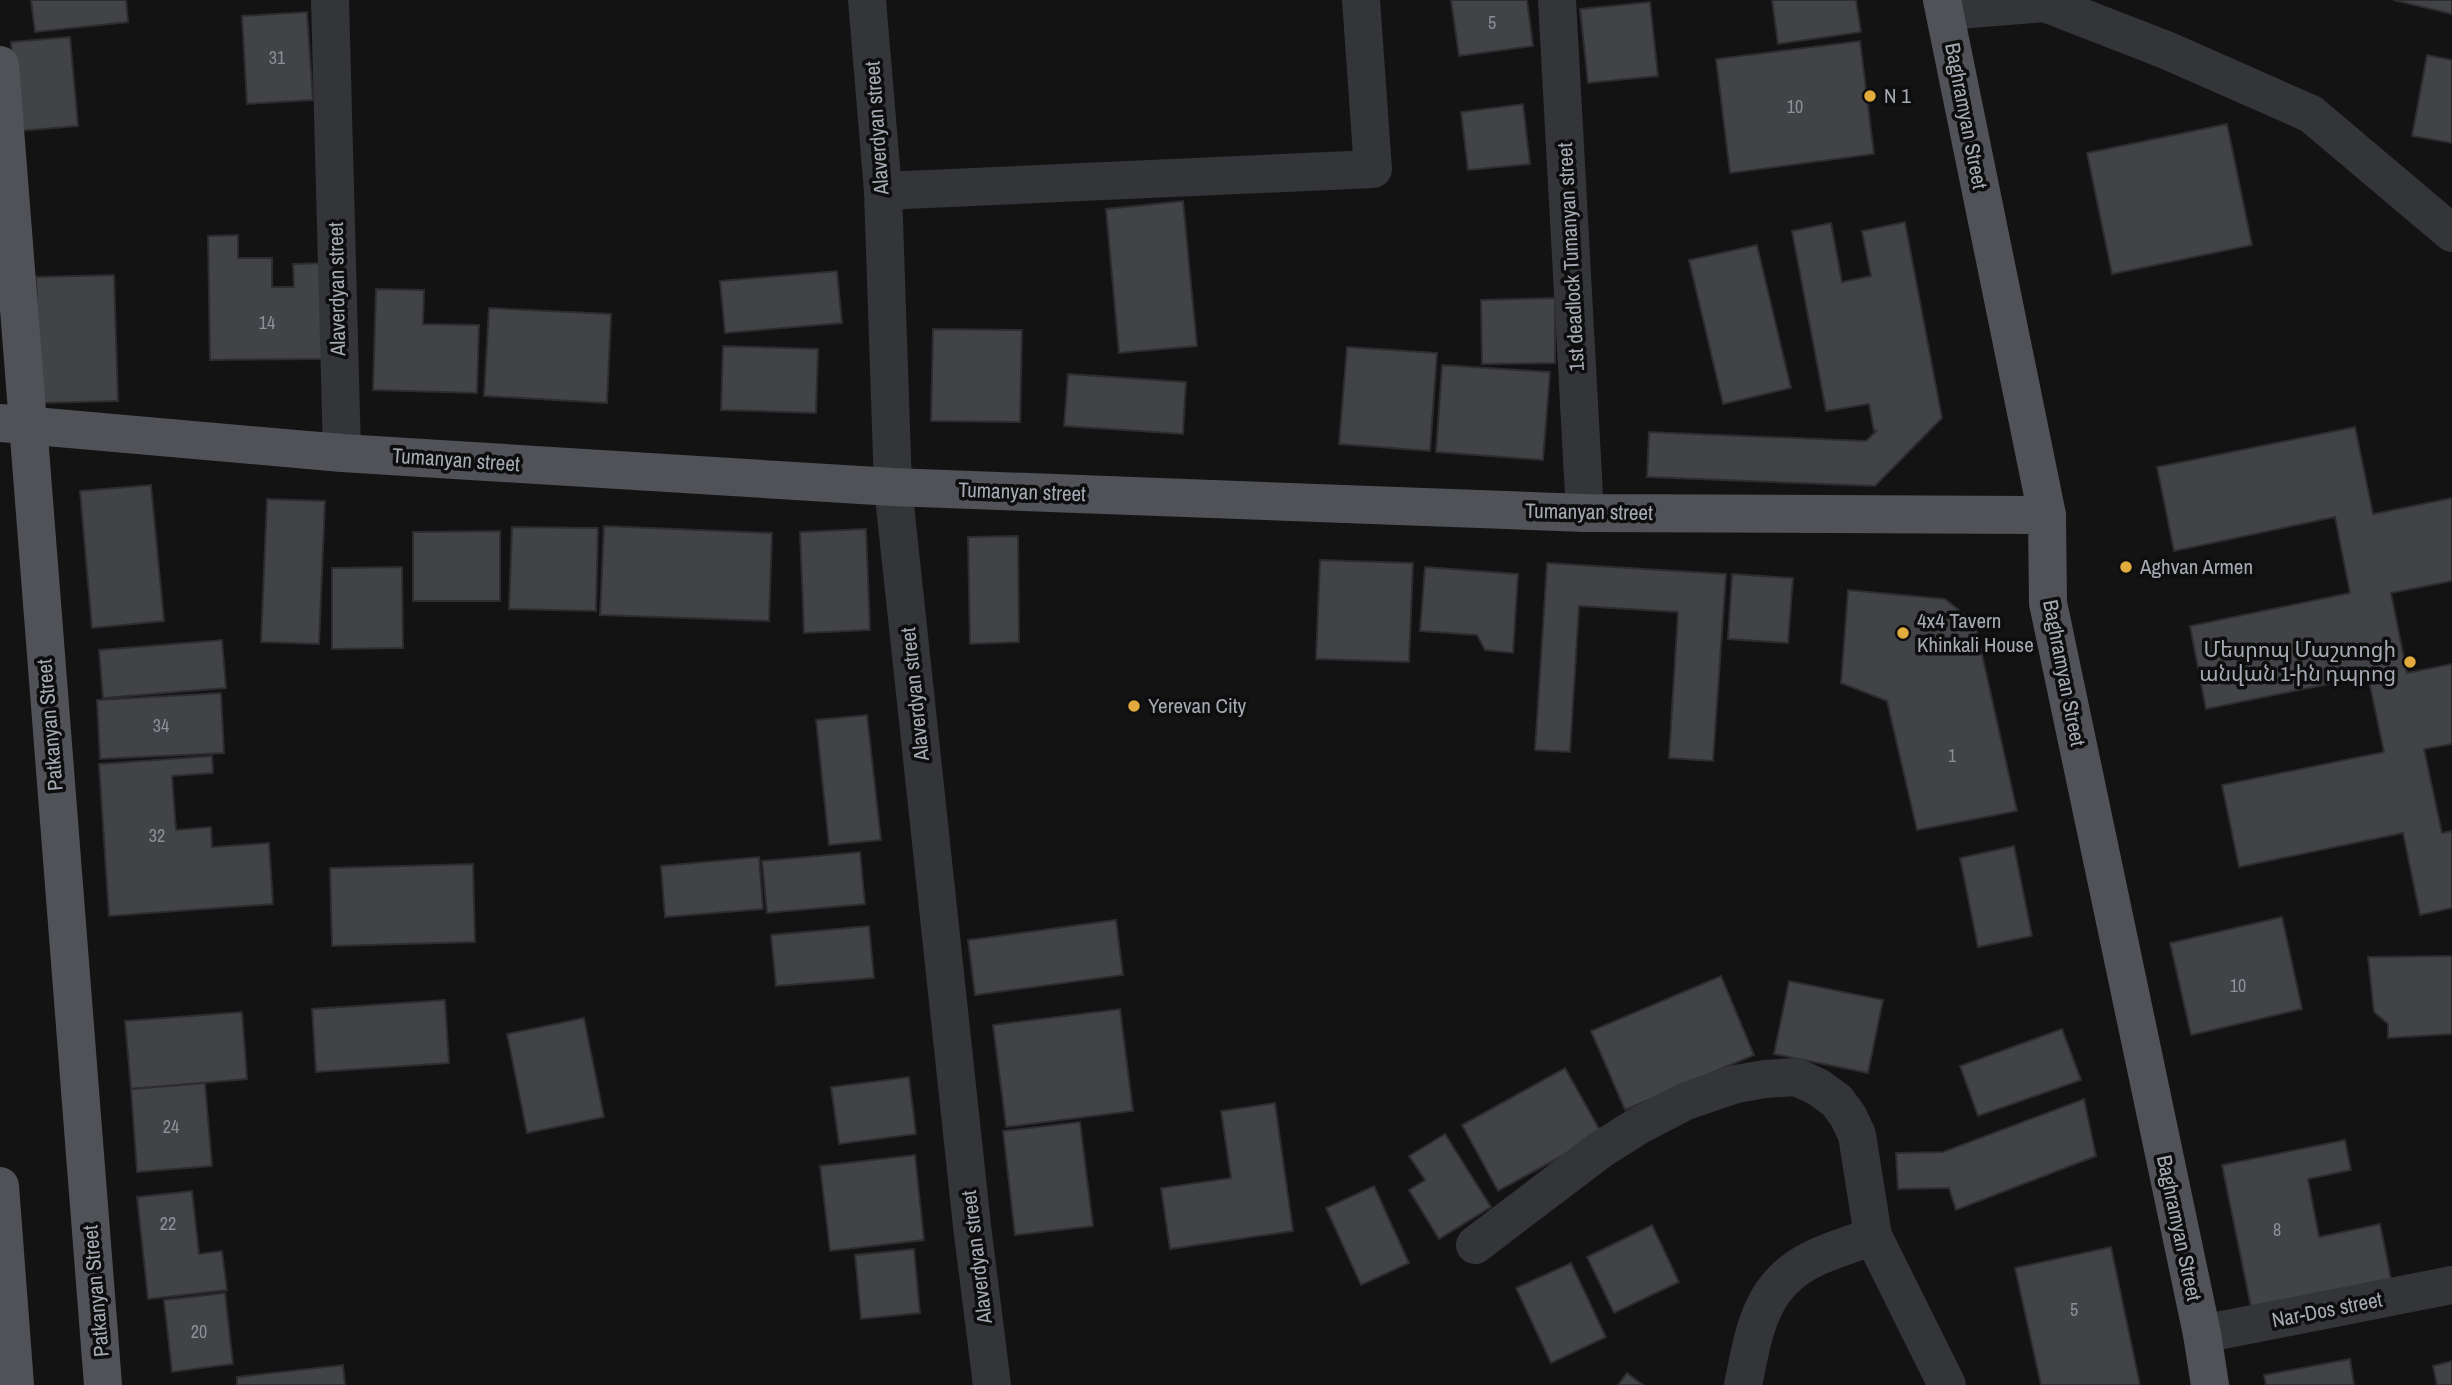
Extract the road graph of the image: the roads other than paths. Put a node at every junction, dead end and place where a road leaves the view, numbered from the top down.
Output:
1 (330, 0) edge
2 (867, 0) edge
3 (1361, 0) edge
4 (1557, 0) edge
5 (2046, 2) edge
6 (1944, 6) edge
7 (0, 65) edge
8 (883, 191) junction
9 (2452, 233) edge
10 (14, 424) edge
11 (342, 453) junction
12 (893, 487) junction
13 (1585, 513) junction
14 (2047, 515) junction
15 (0, 1186) edge
16 (1873, 1236) junction
17 (1475, 1245) dead end
18 (2452, 1285) edge
19 (2202, 1334) junction
20 (15, 1385) edge
21 (103, 1385) edge
22 (992, 1385) edge
23 (1743, 1385) edge
24 (1947, 1385) edge
25 (2210, 1385) edge

1 - 11 street, Alaverdyan street
2 - 8 street, Alaverdyan street
3 - 8 street
4 - 13 street, 1st deadlock Tumanyan street
5 - 6 street
5 - 9 street
6 - 14 main road, Baghramyan Street
7 - 10 main road, Patkanyan Street
8 - 12 street, Alaverdyan street
10 - 11 main road, Tumanyan street
10 - 21 main road, Patkanyan Street
11 - 12 main road, Tumanyan street
12 - 13 main road, Tumanyan street
12 - 22 street, Alaverdyan street
13 - 14 main road, Tumanyan street
14 - 19 main road, Baghramyan Street
15 - 20 main road
16 - 17 street
16 - 23 street
16 - 24 street
18 - 19 street, Nar-Dos street
19 - 25 main road, Baghramyan Street

